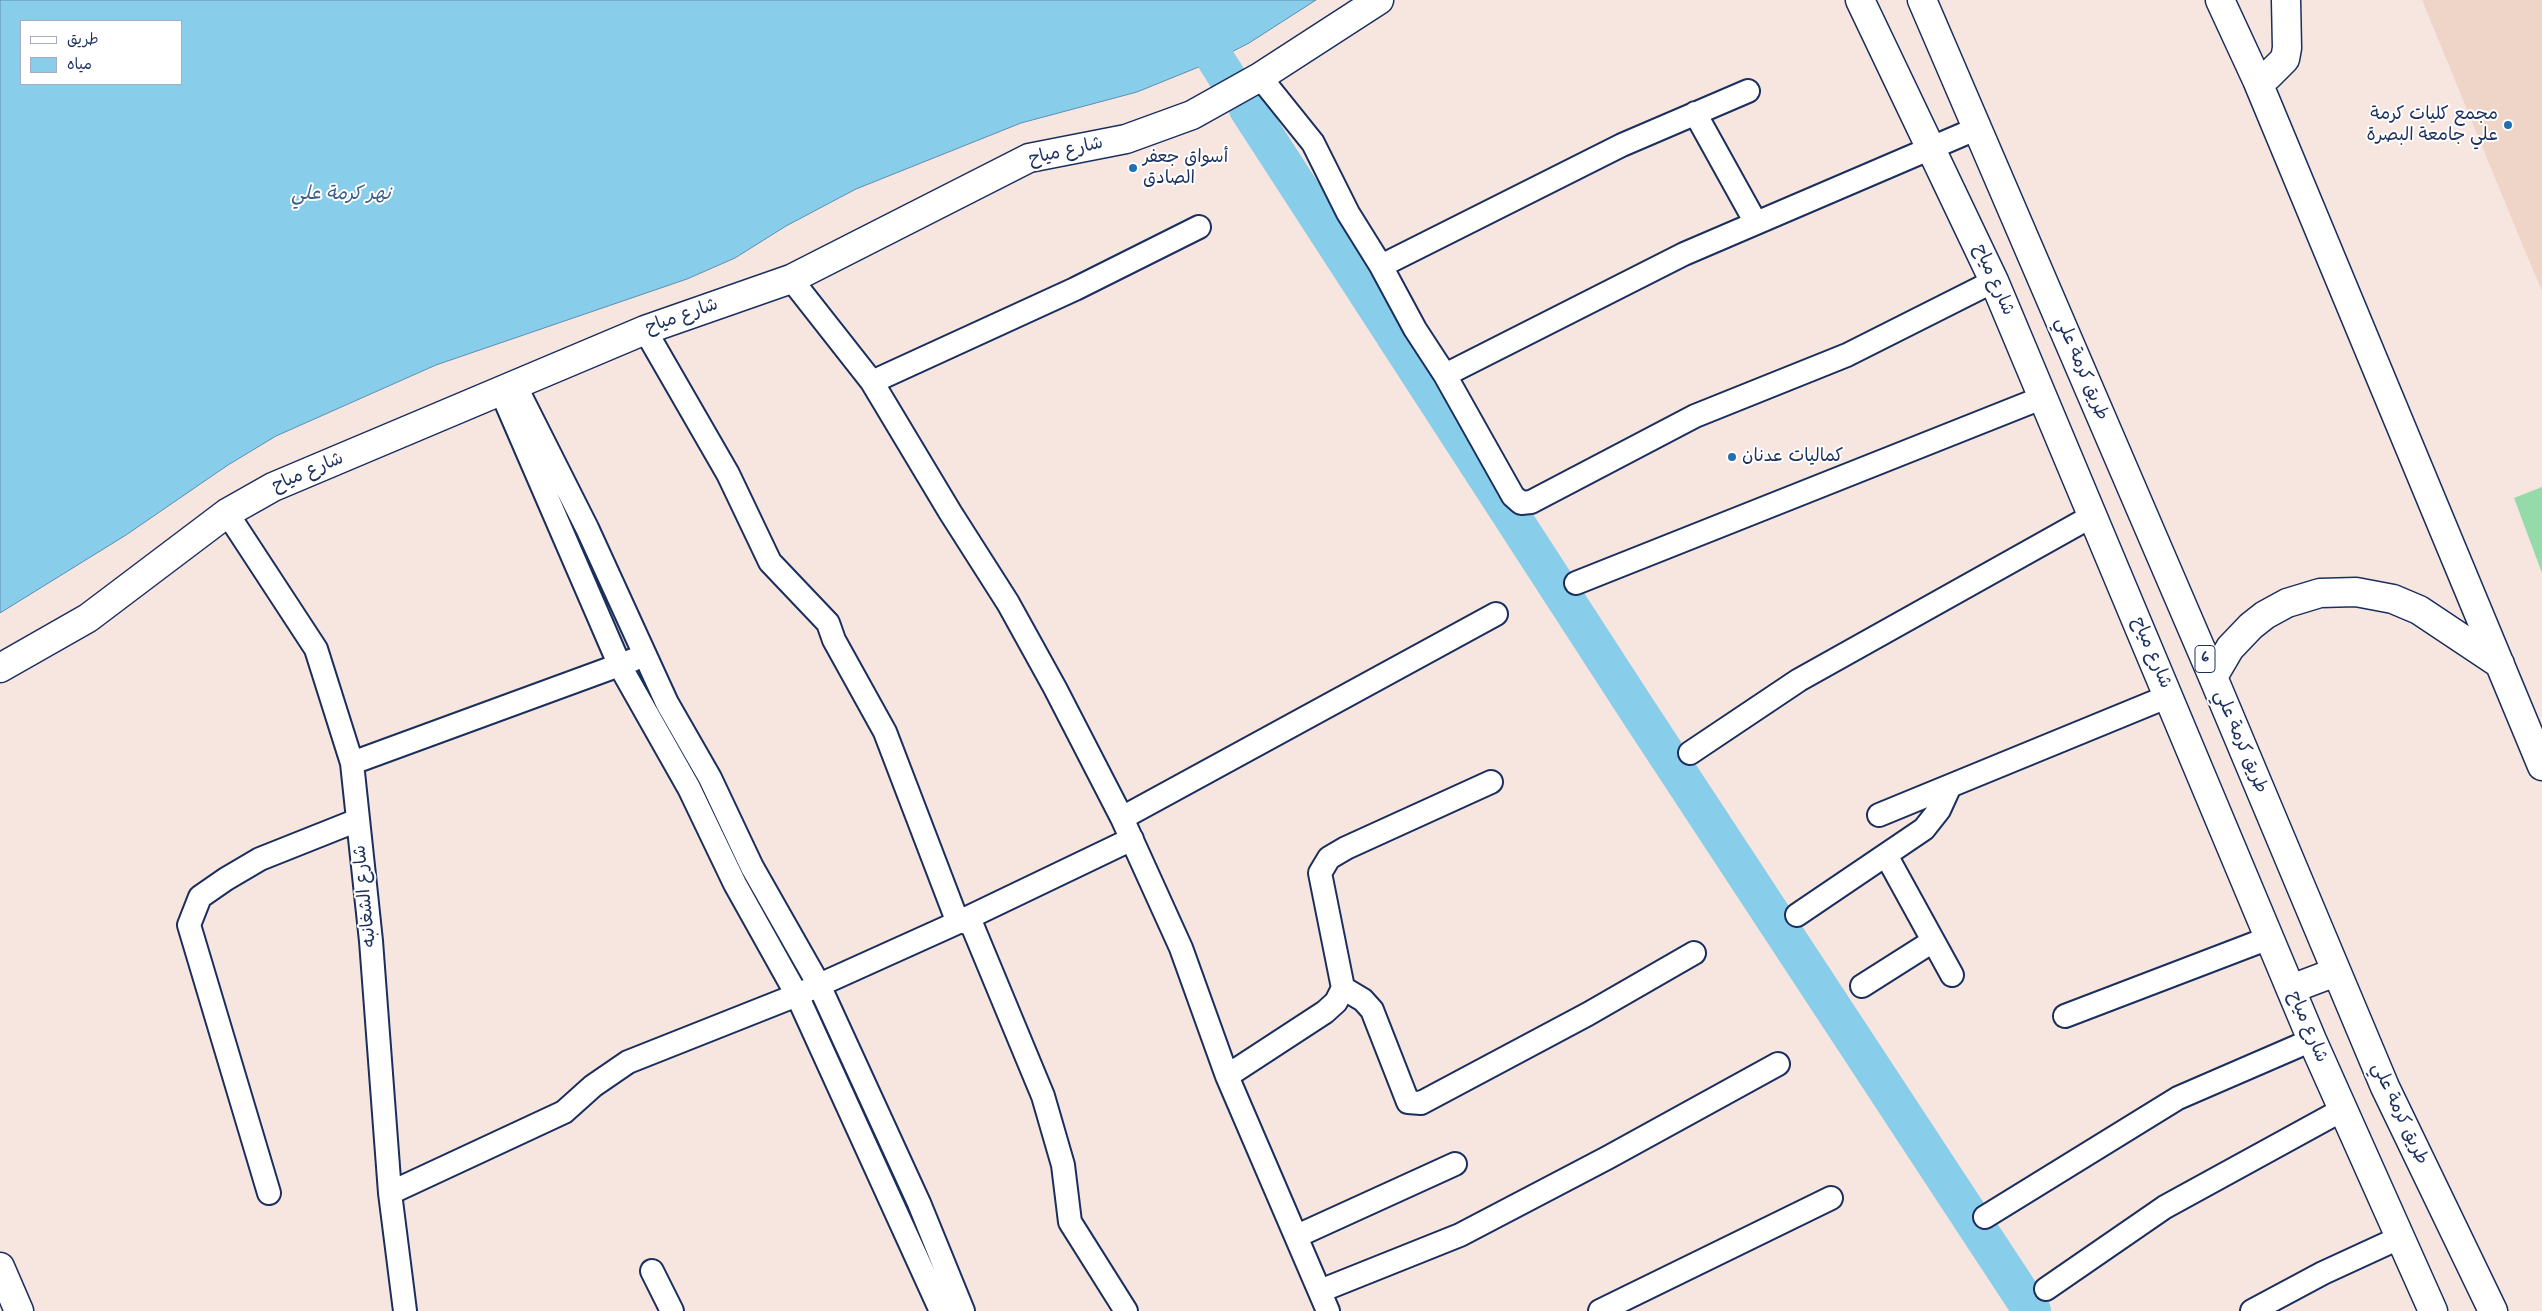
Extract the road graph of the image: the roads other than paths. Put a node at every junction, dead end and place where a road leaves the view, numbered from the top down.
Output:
1 (1379, 0) edge
2 (1860, 0) edge
3 (2220, 0) edge
4 (2286, 0) edge
5 (1923, 2) edge
6 (1260, 77) junction
7 (2257, 80) junction
8 (1748, 90) dead end
9 (1696, 113) junction
10 (1978, 128) junction
11 (1932, 148) junction
12 (1756, 223) junction
13 (1199, 228) dead end
14 (1381, 266) junction
15 (790, 279) junction
16 (1994, 281) junction
17 (645, 330) junction
18 (1445, 375) junction
19 (872, 382) junction
20 (508, 388) junction
21 (2044, 397) junction
22 (227, 513) junction
23 (2094, 515) junction
24 (1576, 583) dead end
25 (1496, 614) dead end
26 (644, 655) junction
27 (2500, 664) junction
28 (620, 666) junction
29 (0, 668) edge
30 (2213, 677) junction
31 (2169, 696) junction
32 (1690, 753) dead end
33 (352, 763) junction
34 (2542, 766) edge
35 (1491, 782) dead end
36 (1950, 786) junction
37 (1879, 815) dead end
38 (1122, 818) junction
39 (358, 820) junction
40 (1132, 839) junction
41 (1886, 855) junction
42 (1797, 915) dead end
43 (961, 921) junction
44 (2269, 938) junction
45 (1933, 941) junction
46 (1694, 953) dead end
47 (2336, 972) junction
48 (1952, 975) dead end
49 (819, 985) junction
50 (1862, 986) dead end
51 (1343, 988) junction
52 (2291, 989) junction
53 (797, 995) junction
54 (2065, 1016) dead end
55 (2312, 1040) junction
56 (1778, 1064) dead end
57 (1226, 1076) junction
58 (2342, 1110) junction
59 (1456, 1164) dead end
60 (269, 1193) dead end
61 (390, 1193) junction
62 (1831, 1198) dead end
63 (919, 1203) junction
64 (897, 1214) junction
65 (1985, 1217) dead end
66 (1297, 1236) junction
67 (2399, 1238) junction
68 (0, 1267) edge
69 (652, 1271) dead end
70 (2046, 1289) dead end
71 (1324, 1301) edge
72 (19, 1311) edge
73 (405, 1311) edge
74 (672, 1311) edge
75 (941, 1311) edge
76 (963, 1311) edge
77 (1126, 1311) edge
78 (1600, 1311) edge
79 (2252, 1311) edge
80 (2433, 1311) edge
81 (2493, 1311) edge

1 - 6 main road, شارع مياح
2 - 11 main road, شارع مياح
3 - 7 main road
4 - 7 main road
5 - 10 main road, طريق كرمة علي / 6
6 - 14 street
6 - 15 main road, شارع مياح
7 - 27 main road
8 - 9 street
9 - 12 street
9 - 14 street
10 - 11 street
10 - 30 main road, طريق كرمة علي / 6
11 - 12 street
11 - 16 main road, شارع مياح
12 - 18 street
13 - 19 street
14 - 18 street
15 - 17 main road, شارع مياح
15 - 19 street
16 - 18 street
16 - 21 main road, شارع مياح
17 - 20 main road, شارع مياح
17 - 43 street
19 - 38 street
20 - 22 main road, شارع مياح
20 - 26 street
20 - 28 street
21 - 23 main road, شارع مياح
21 - 24 street
22 - 29 main road, شارع مياح
22 - 33 street, شارع الشغانبه
23 - 31 main road, شارع مياح
23 - 32 street
25 - 38 street
26 - 28 street
26 - 49 street
27 - 30 main road
27 - 34 main road
28 - 33 street
28 - 53 street
30 - 47 main road, طريق كرمة علي / 6
31 - 36 street
31 - 44 main road, شارع مياح
33 - 39 street, شارع الشغانبه
35 - 51 street
36 - 37 street
36 - 41 street
38 - 40 street
39 - 60 street
39 - 61 street, شارع الشغانبه
40 - 43 street
40 - 57 street
41 - 42 street
41 - 45 street
43 - 49 street
43 - 77 street
44 - 52 main road, شارع مياح
44 - 54 street
45 - 48 street
45 - 50 street
46 - 51 street
47 - 52 main road
47 - 81 main road, طريق كرمة علي / 6
49 - 53 street
49 - 63 street
51 - 57 street
52 - 55 main road, شارع مياح
53 - 61 street
53 - 64 street
55 - 58 main road, شارع مياح
55 - 65 street
56 - 71 street
57 - 66 street
58 - 67 main road, شارع مياح
58 - 70 street
59 - 66 street
61 - 73 street, شارع الشغانبه
62 - 78 street
63 - 64 street
63 - 76 street
64 - 75 street
66 - 71 street
67 - 79 street
67 - 80 main road, شارع مياح
68 - 72 main road
69 - 74 street

